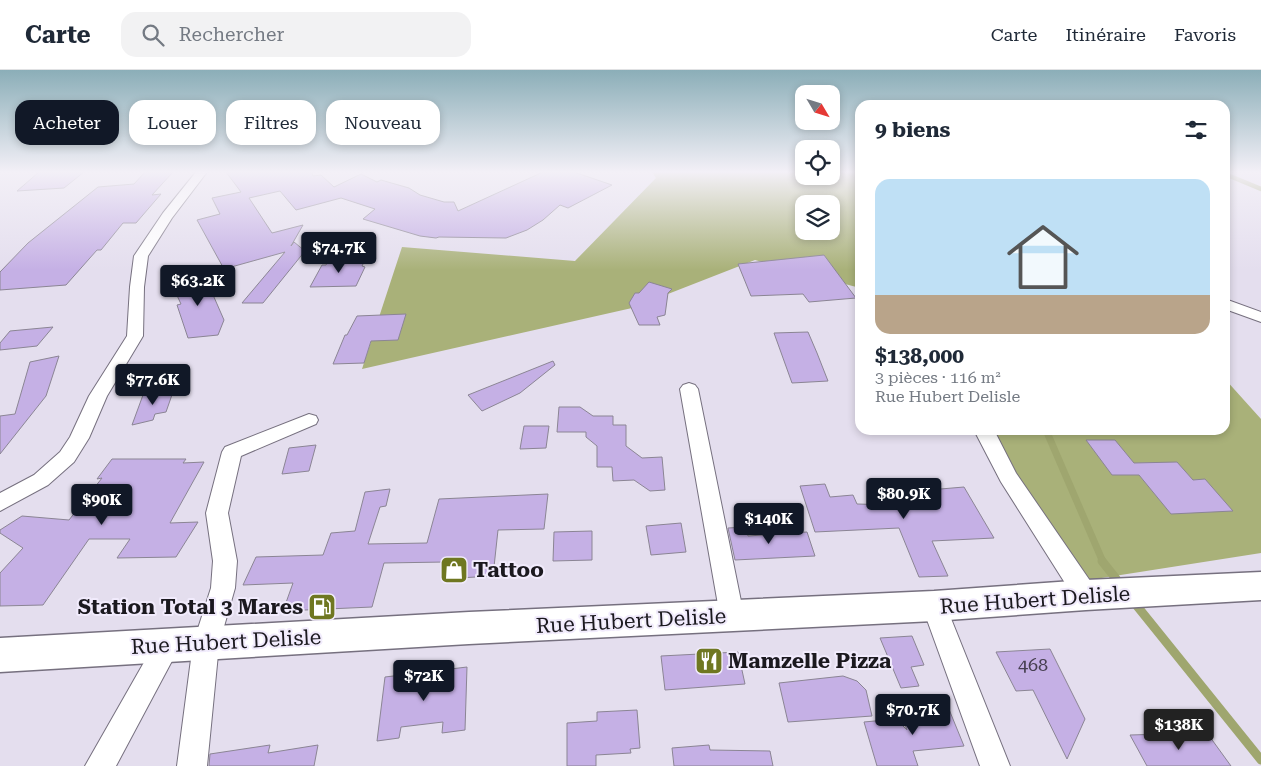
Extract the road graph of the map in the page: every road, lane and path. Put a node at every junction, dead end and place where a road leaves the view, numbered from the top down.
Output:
1 (176, 204) edge
2 (1230, 306) edge
3 (1261, 317) edge
4 (689, 389) dead end
5 (308, 420) dead end
6 (987, 435) edge
7 (0, 503) edge
8 (1261, 586) edge
9 (1094, 595) junction
10 (934, 606) junction
11 (732, 616) junction
12 (168, 644) junction
13 (206, 644) junction
14 (0, 655) edge
15 (100, 766) edge
16 (192, 766) edge
17 (996, 766) edge

1 - 7 street
2 - 3 street
4 - 11 street
5 - 13 street
6 - 9 street
8 - 9 main road, Rue Hubert Delisle
9 - 10 main road, Rue Hubert Delisle
10 - 11 main road, Rue Hubert Delisle
10 - 17 street
11 - 13 main road, Rue Hubert Delisle
12 - 13 main road, Rue Hubert Delisle
12 - 14 main road, Rue Hubert Delisle
12 - 15 street
13 - 16 street

